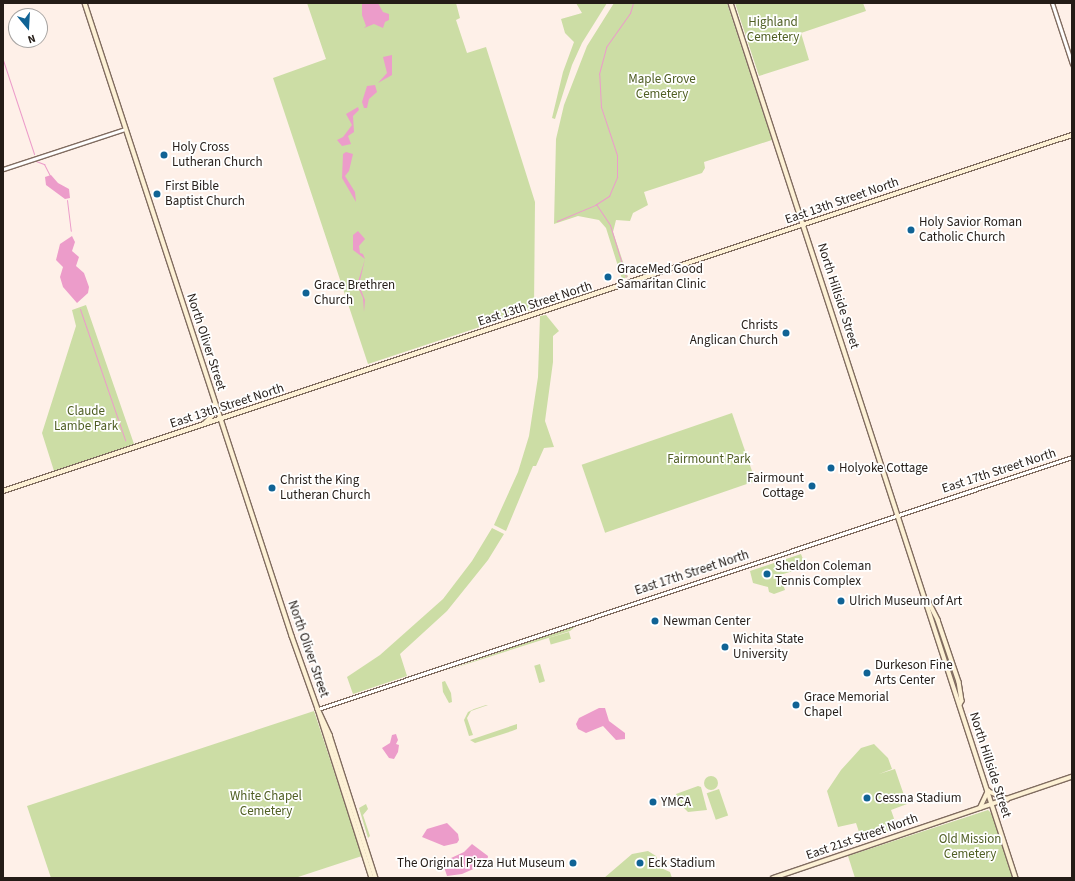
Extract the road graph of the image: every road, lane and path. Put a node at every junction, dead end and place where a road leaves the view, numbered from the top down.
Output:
1 (85, 3) edge
2 (731, 3) edge
3 (1052, 3) edge
4 (1072, 64) edge
5 (125, 129) junction
6 (1072, 135) edge
7 (3, 169) edge
8 (804, 225) junction
9 (215, 401) junction
10 (221, 419) junction
11 (202, 425) junction
12 (1072, 457) edge
13 (3, 491) edge
14 (898, 515) junction
15 (925, 595) junction
16 (960, 704) junction
17 (318, 709) junction
18 (1072, 777) edge
19 (988, 791) junction
20 (1007, 799) junction
21 (992, 804) junction
22 (980, 808) junction
23 (372, 878) edge
24 (376, 878) edge
25 (773, 878) edge
26 (1016, 878) edge

1 - 5 main road, North Oliver Street
2 - 8 main road, North Hillside Street
3 - 4 street
5 - 7 street
5 - 9 main road, North Oliver Street
6 - 8 main road, East 13th Street North
8 - 10 main road, East 13th Street North
8 - 14 main road, North Hillside Street
9 - 10 main road, North Oliver Street
9 - 11 main road
10 - 11 main road, East 13th Street North
10 - 17 main road, North Oliver Street
11 - 13 main road, East 13th Street North
12 - 14 street, East 17th Street North
14 - 15 main road, North Hillside Street
14 - 17 street, East 17th Street North
15 - 16 main road, North Hillside Street
15 - 16 main road, North Hillside Street
16 - 19 main road, North Hillside Street
17 - 23 main road, North Oliver Street
17 - 24 main road, North Oliver Street
18 - 20 main road, East 21st Street North
19 - 20 main road
19 - 21 main road, North Hillside Street
19 - 22 main road
20 - 21 main road, East 21st Street North
21 - 22 main road, East 21st Street North
21 - 26 main road, North Hillside Street
22 - 25 main road, East 21st Street North

